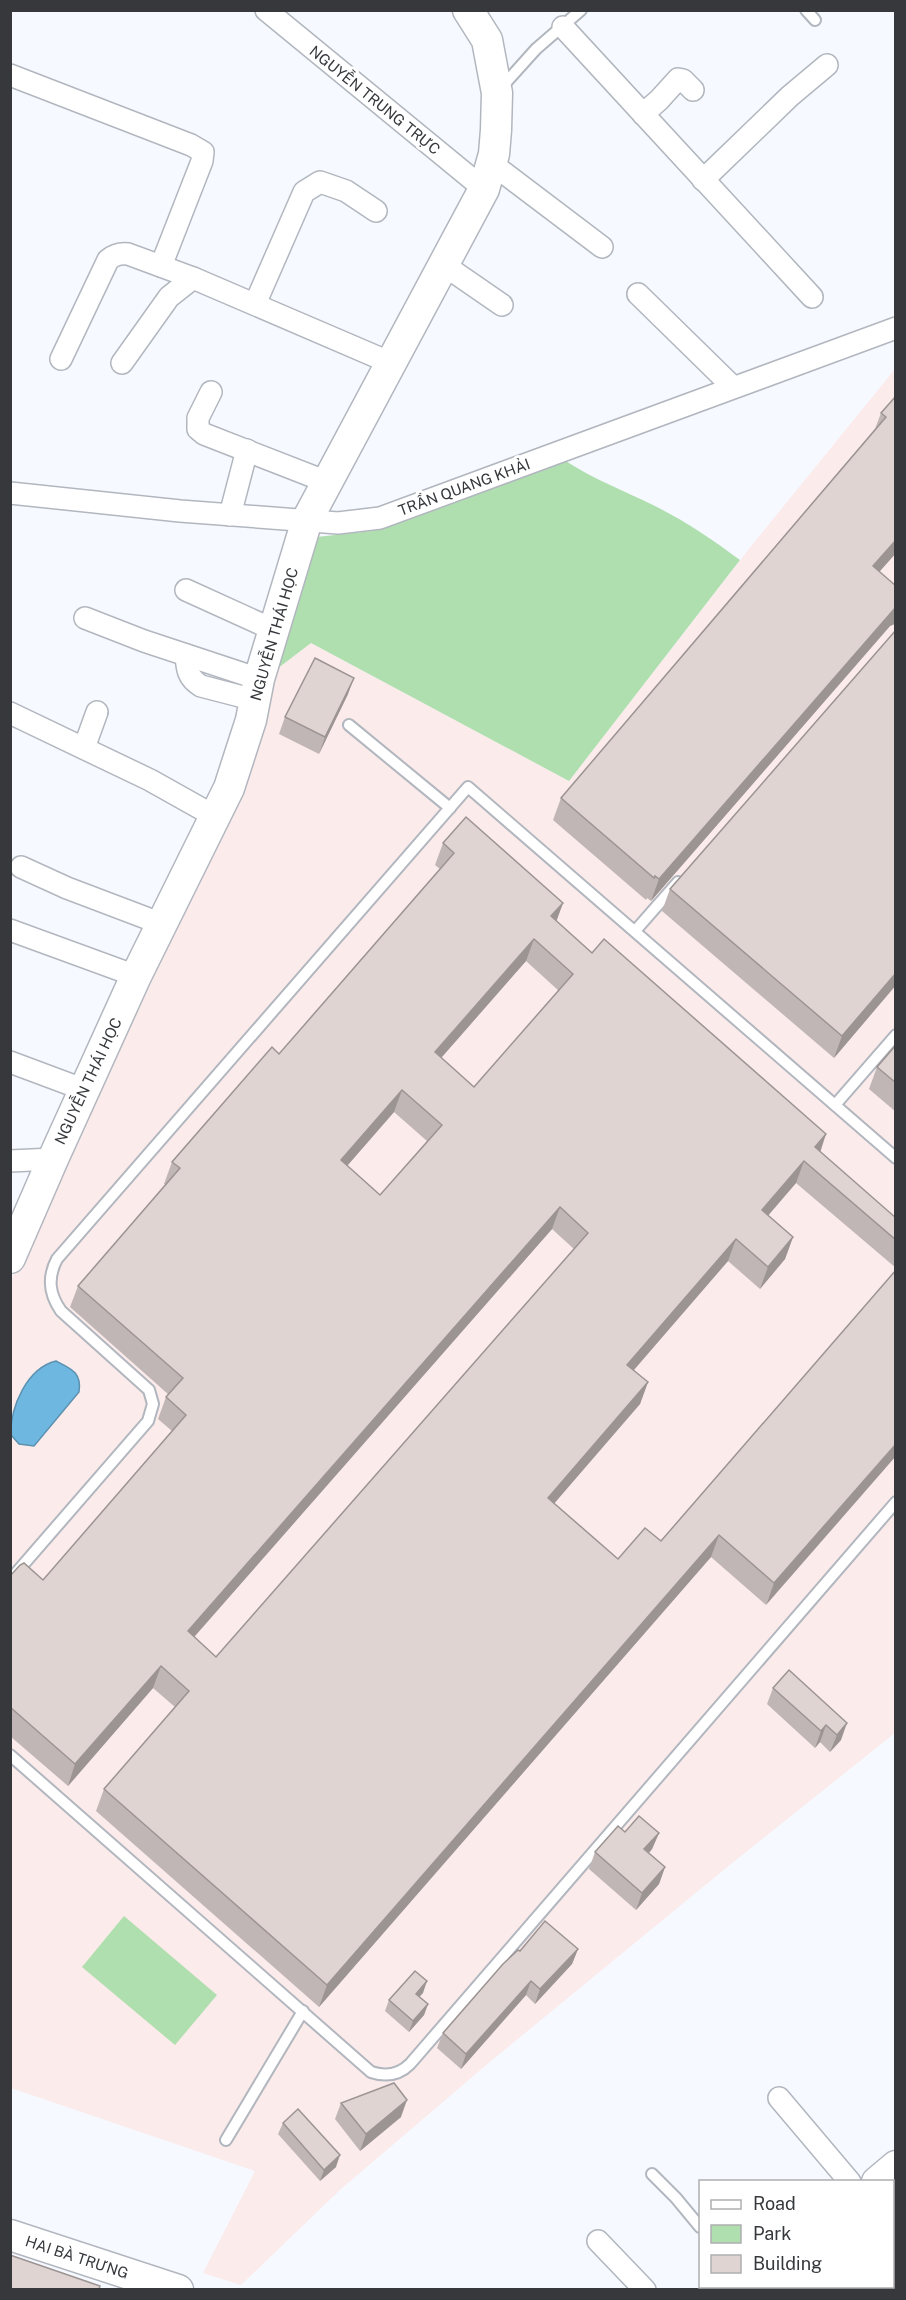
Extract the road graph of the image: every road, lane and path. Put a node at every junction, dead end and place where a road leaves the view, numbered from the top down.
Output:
1 (266, 10) edge
2 (468, 10) edge
3 (582, 10) edge
4 (806, 10) edge
5 (815, 20) dead end
6 (563, 27) junction
7 (827, 65) dead end
8 (10, 75) edge
9 (693, 90) dead end
10 (496, 93) junction
11 (643, 114) junction
12 (488, 176) junction
13 (703, 180) junction
14 (376, 211) dead end
15 (602, 247) dead end
16 (444, 265) junction
17 (161, 266) junction
18 (193, 278) junction
19 (638, 294) dead end
20 (812, 297) dead end
21 (255, 304) junction
22 (502, 305) dead end
23 (896, 328) edge
24 (61, 359) dead end
25 (122, 363) dead end
26 (391, 363) junction
27 (733, 387) junction
28 (211, 392) dead end
29 (247, 450) junction
30 (327, 482) junction
31 (10, 493) edge
32 (230, 515) junction
33 (307, 520) junction
34 (186, 590) dead end
35 (85, 618) dead end
36 (274, 630) junction
37 (257, 689) junction
38 (10, 712) edge
39 (97, 712) dead end
40 (349, 725) dead end
41 (84, 748) junction
42 (450, 808) junction
43 (216, 817) junction
44 (21, 867) dead end
45 (688, 870) edge
46 (162, 924) junction
47 (10, 930) edge
48 (635, 931) junction
49 (136, 976) junction
50 (896, 1035) edge
51 (10, 1062) edge
52 (85, 1090) junction
53 (835, 1105) junction
54 (896, 1158) edge
55 (53, 1159) junction
56 (10, 1161) edge
57 (10, 1258) edge
58 (896, 1502) edge
59 (10, 1580) edge
60 (10, 1755) edge
61 (303, 2011) junction
62 (779, 2098) dead end
63 (226, 2140) dead end
64 (896, 2166) edge
65 (652, 2174) dead end
66 (849, 2180) edge
67 (878, 2180) edge
68 (699, 2226) edge
69 (10, 2235) edge
70 (598, 2241) dead end
71 (178, 2289) edge
72 (645, 2289) edge

1 - 12 street, NGUYỄN TRUNG TRỰC
2 - 10 street, NGUYỄN THÁI HỌC
3 - 6 lane
4 - 5 lane
6 - 10 lane
6 - 11 street
7 - 13 street
8 - 17 street
9 - 11 street
10 - 12 street, NGUYỄN THÁI HỌC
11 - 13 street
12 - 15 street, NGUYỄN TRUNG TRỰC
12 - 16 street, NGUYỄN THÁI HỌC
13 - 20 street
14 - 21 street
16 - 22 street
16 - 26 street, NGUYỄN THÁI HỌC
17 - 18 street
17 - 24 street
18 - 21 street
18 - 25 street
19 - 27 street
21 - 26 street
23 - 27 street, TRẦN QUANG KHẢI
26 - 30 street, NGUYỄN THÁI HỌC
27 - 33 street, TRẦN QUANG KHẢI
28 - 29 street
29 - 30 street
29 - 32 street
30 - 33 street, NGUYỄN THÁI HỌC
31 - 32 street, TRẦN QUANG KHẢI
32 - 33 street, TRẦN QUANG KHẢI
33 - 36 street, NGUYỄN THÁI HỌC
34 - 36 street
35 - 37 street
36 - 37 street, NGUYỄN THÁI HỌC
37 - 43 street, NGUYỄN THÁI HỌC
38 - 41 street
39 - 41 street
40 - 42 lane
41 - 43 street
42 - 48 lane
42 - 59 lane
43 - 46 street, NGUYỄN THÁI HỌC
44 - 46 street
45 - 48 lane
46 - 49 street, NGUYỄN THÁI HỌC
47 - 49 street
48 - 53 lane
49 - 52 street, NGUYỄN THÁI HỌC
50 - 53 lane
51 - 52 street
52 - 55 street, NGUYỄN THÁI HỌC
53 - 54 lane
55 - 56 street
55 - 57 street, NGUYỄN THÁI HỌC
58 - 61 lane
60 - 61 lane
61 - 63 lane
62 - 66 street
64 - 67 street
65 - 68 lane
69 - 71 street, HAI BÀ TRƯNG
70 - 72 street

